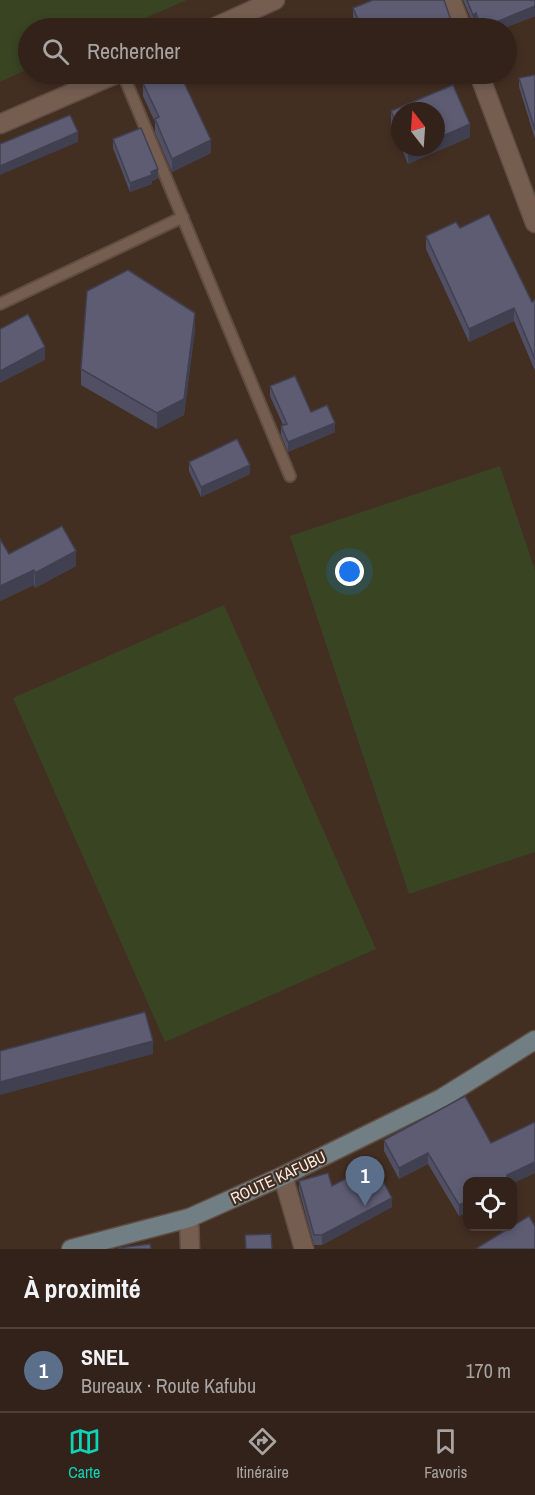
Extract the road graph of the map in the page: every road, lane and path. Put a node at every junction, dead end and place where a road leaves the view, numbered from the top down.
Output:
1 (275, 0) edge
2 (451, 0) edge
3 (235, 18) edge
4 (458, 18) edge
5 (93, 84) edge
6 (127, 84) edge
7 (483, 84) edge
8 (0, 124) edge
9 (183, 218) junction
10 (535, 224) edge
11 (0, 304) edge
12 (290, 476) dead end
13 (535, 1040) edge
14 (283, 1176) junction
15 (189, 1218) junction
16 (71, 1249) edge
17 (190, 1249) edge
18 (304, 1249) edge

1 - 3 street
2 - 4 street
5 - 8 street
6 - 9 lane
7 - 10 street
9 - 11 lane
9 - 12 lane
13 - 14 main road, ROUTE KAFUBU
14 - 15 main road, ROUTE KAFUBU
14 - 18 street
15 - 16 main road, ROUTE KAFUBU
15 - 17 street

